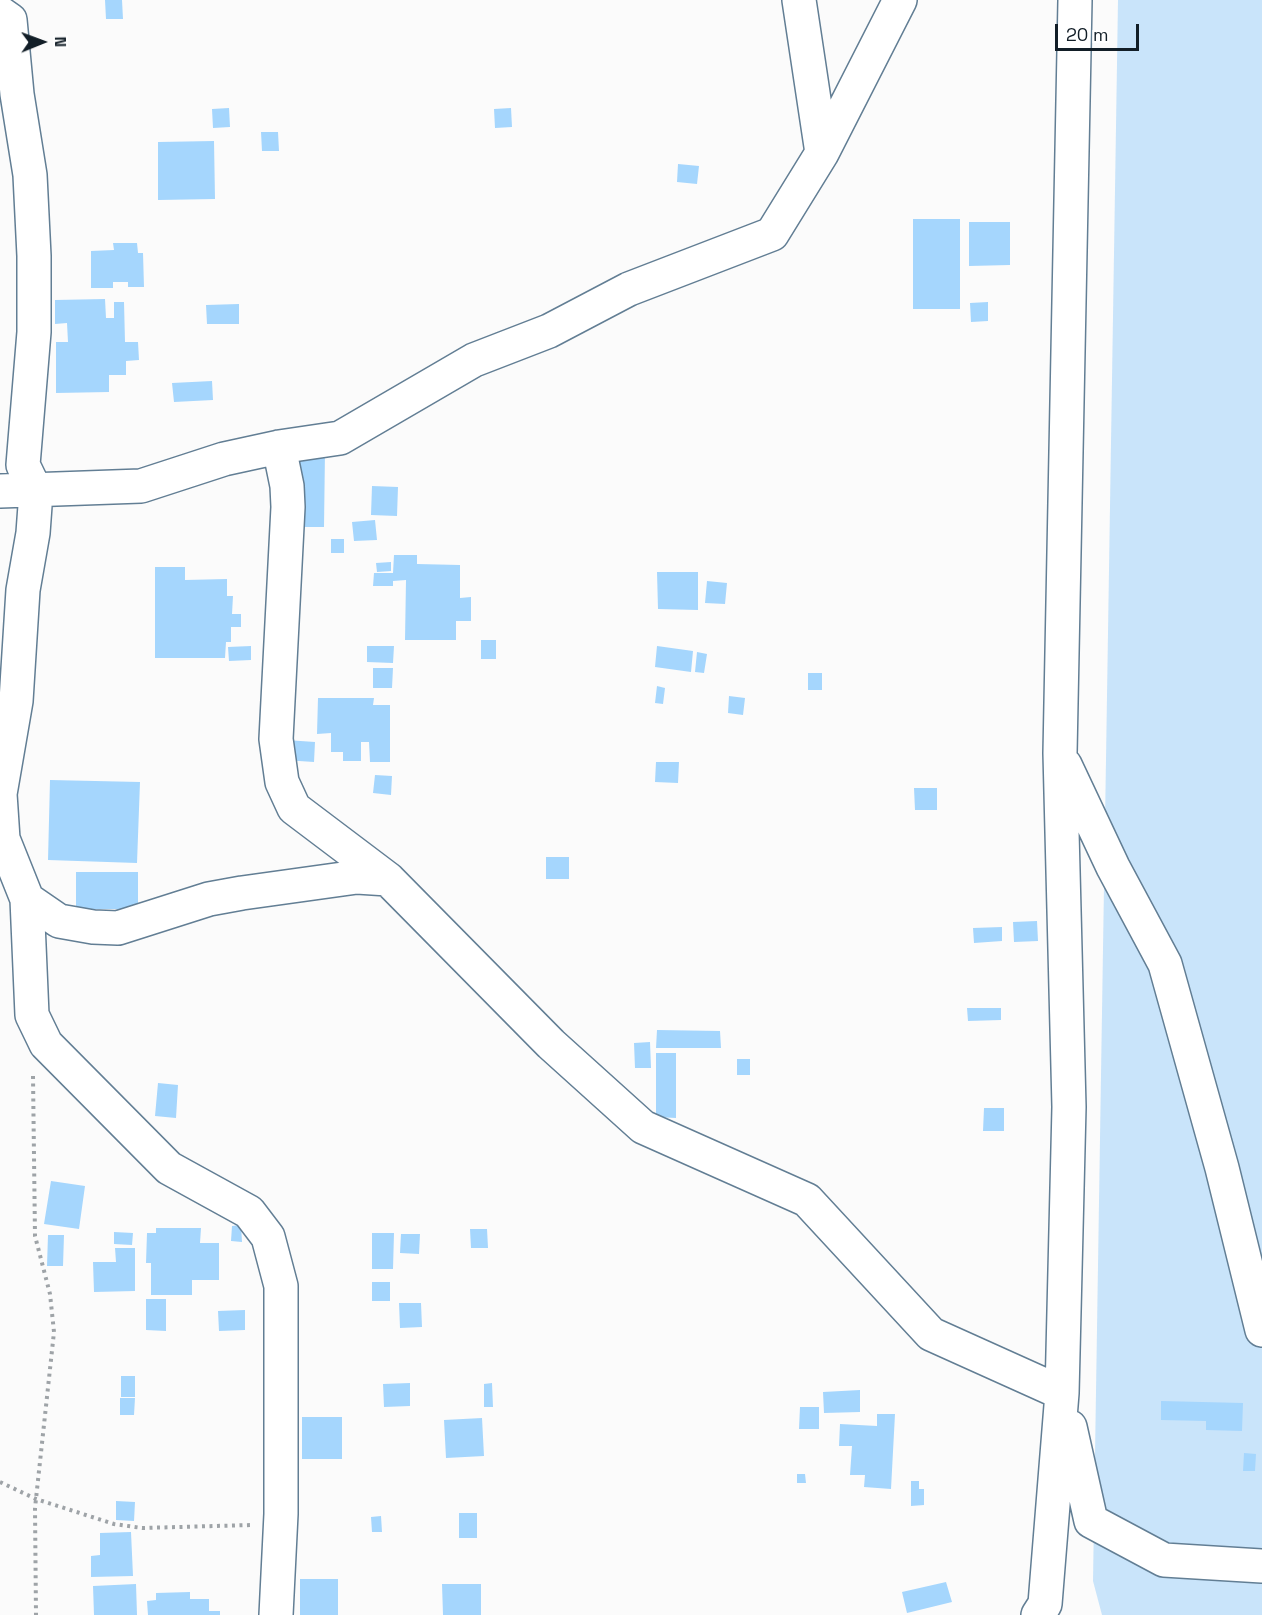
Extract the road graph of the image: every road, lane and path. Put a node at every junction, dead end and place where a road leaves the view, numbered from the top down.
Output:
1 (799, 0) edge
2 (900, 0) edge
3 (1075, 0) edge
4 (8, 11) edge
5 (822, 153) junction
6 (279, 447) junction
7 (0, 491) edge
8 (36, 492) junction
9 (1060, 753) junction
10 (388, 879) junction
11 (27, 899) junction
12 (33, 1075) dead end
13 (1262, 1329) edge
14 (1062, 1394) junction
15 (0, 1482) edge
16 (36, 1499) junction
17 (281, 1524) junction
18 (1262, 1566) edge
19 (36, 1615) edge
20 (276, 1615) edge
21 (1038, 1615) edge

1 - 5 street
2 - 5 street
3 - 9 street
4 - 8 street
5 - 6 street
6 - 8 street
6 - 10 street
7 - 8 street
8 - 11 street
9 - 13 street
9 - 14 street
10 - 11 street
10 - 14 street
11 - 17 street
12 - 16 path
14 - 18 street
14 - 21 street
15 - 16 path
16 - 17 path
16 - 19 path
17 - 20 street

